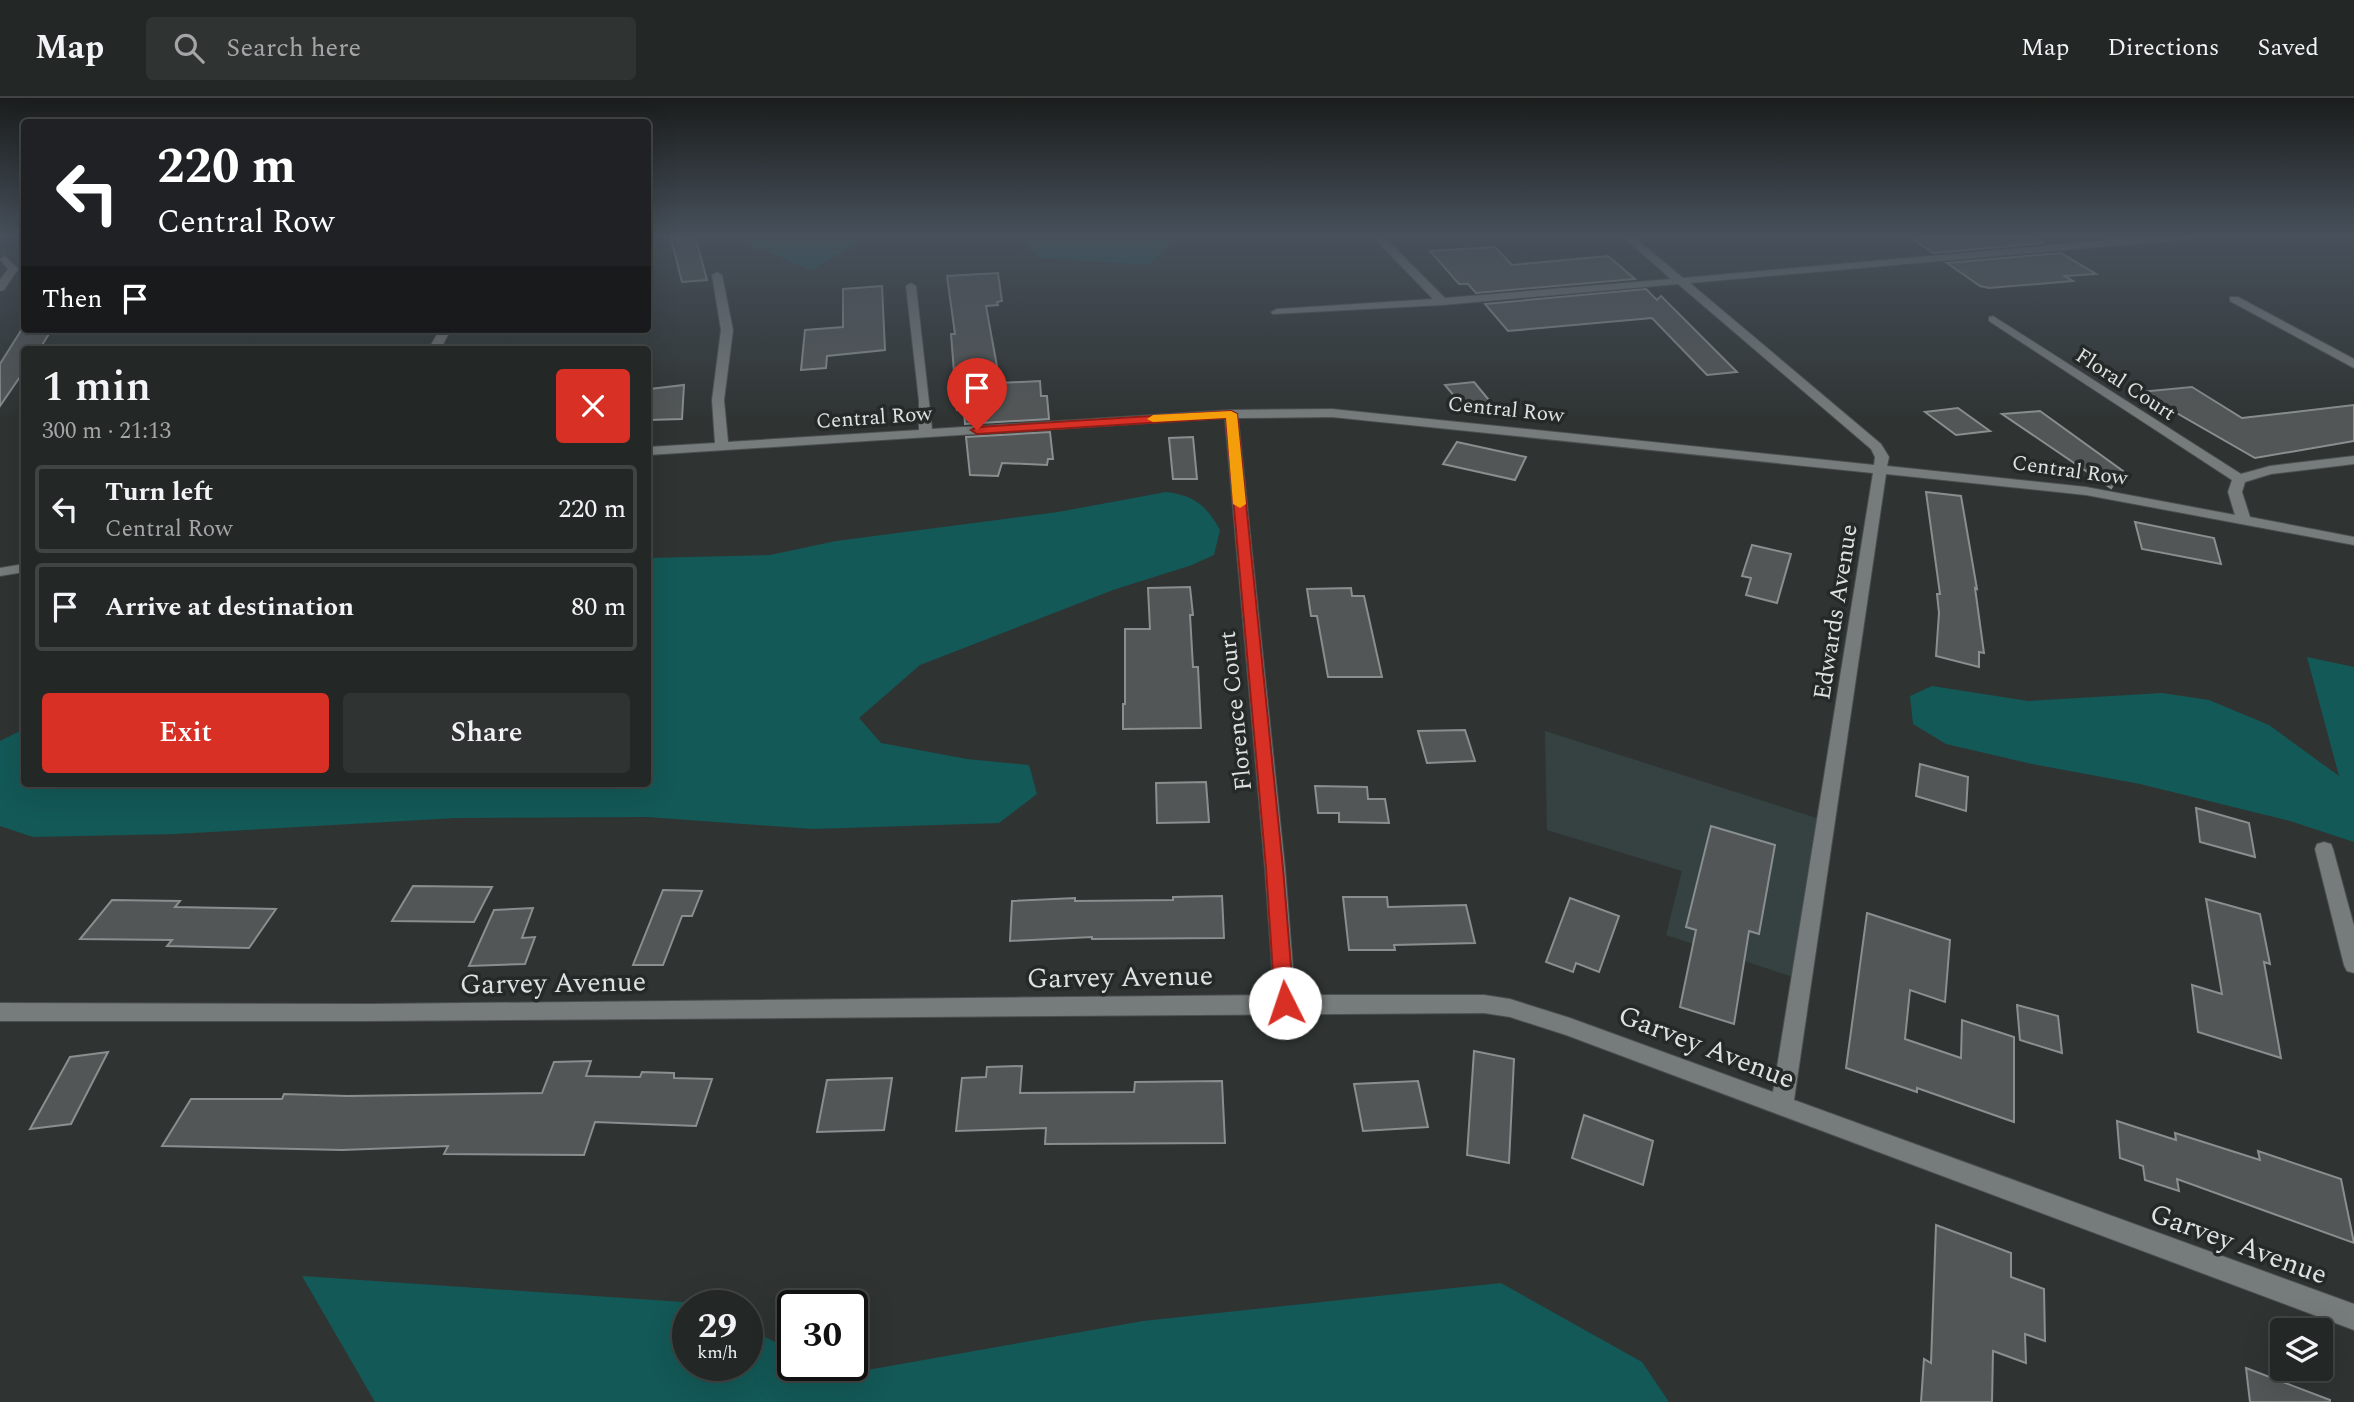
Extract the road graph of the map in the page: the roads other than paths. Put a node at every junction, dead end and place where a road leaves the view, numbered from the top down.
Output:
1 (721, 297) edge
2 (912, 297) edge
3 (1437, 297) edge
4 (1497, 297) edge
5 (1699, 297) edge
6 (2234, 299) dead end
7 (1442, 302) junction
8 (1278, 312) dead end
9 (1993, 319) dead end
10 (443, 333) dead end
11 (436, 346) edge
12 (2354, 364) edge
13 (1231, 414) junction
14 (926, 434) junction
15 (722, 446) junction
16 (651, 451) edge
17 (2354, 460) edge
18 (1880, 469) junction
19 (2239, 479) junction
20 (2244, 520) junction
21 (2354, 541) edge
22 (21, 568) edge
23 (0, 572) edge
24 (2325, 849) dead end
25 (2354, 965) edge
26 (1285, 1003) junction
27 (0, 1012) edge
28 (1782, 1107) junction
29 (2354, 1317) edge

1 - 15 street
2 - 14 street
3 - 7 street
4 - 7 street
5 - 18 street
6 - 12 street
7 - 8 street
9 - 19 street, Floral Court
10 - 11 street
13 - 14 street, Central Row
13 - 18 street, Central Row
13 - 26 street, Florence Court
14 - 15 street, Central Row
15 - 16 street, Central Row
17 - 19 street
18 - 20 street, Central Row
18 - 28 street, Edwards Avenue
19 - 20 street
20 - 21 street, Central Row
22 - 23 street
24 - 25 street
26 - 27 street, Garvey Avenue
26 - 28 street, Garvey Avenue
28 - 29 street, Garvey Avenue

